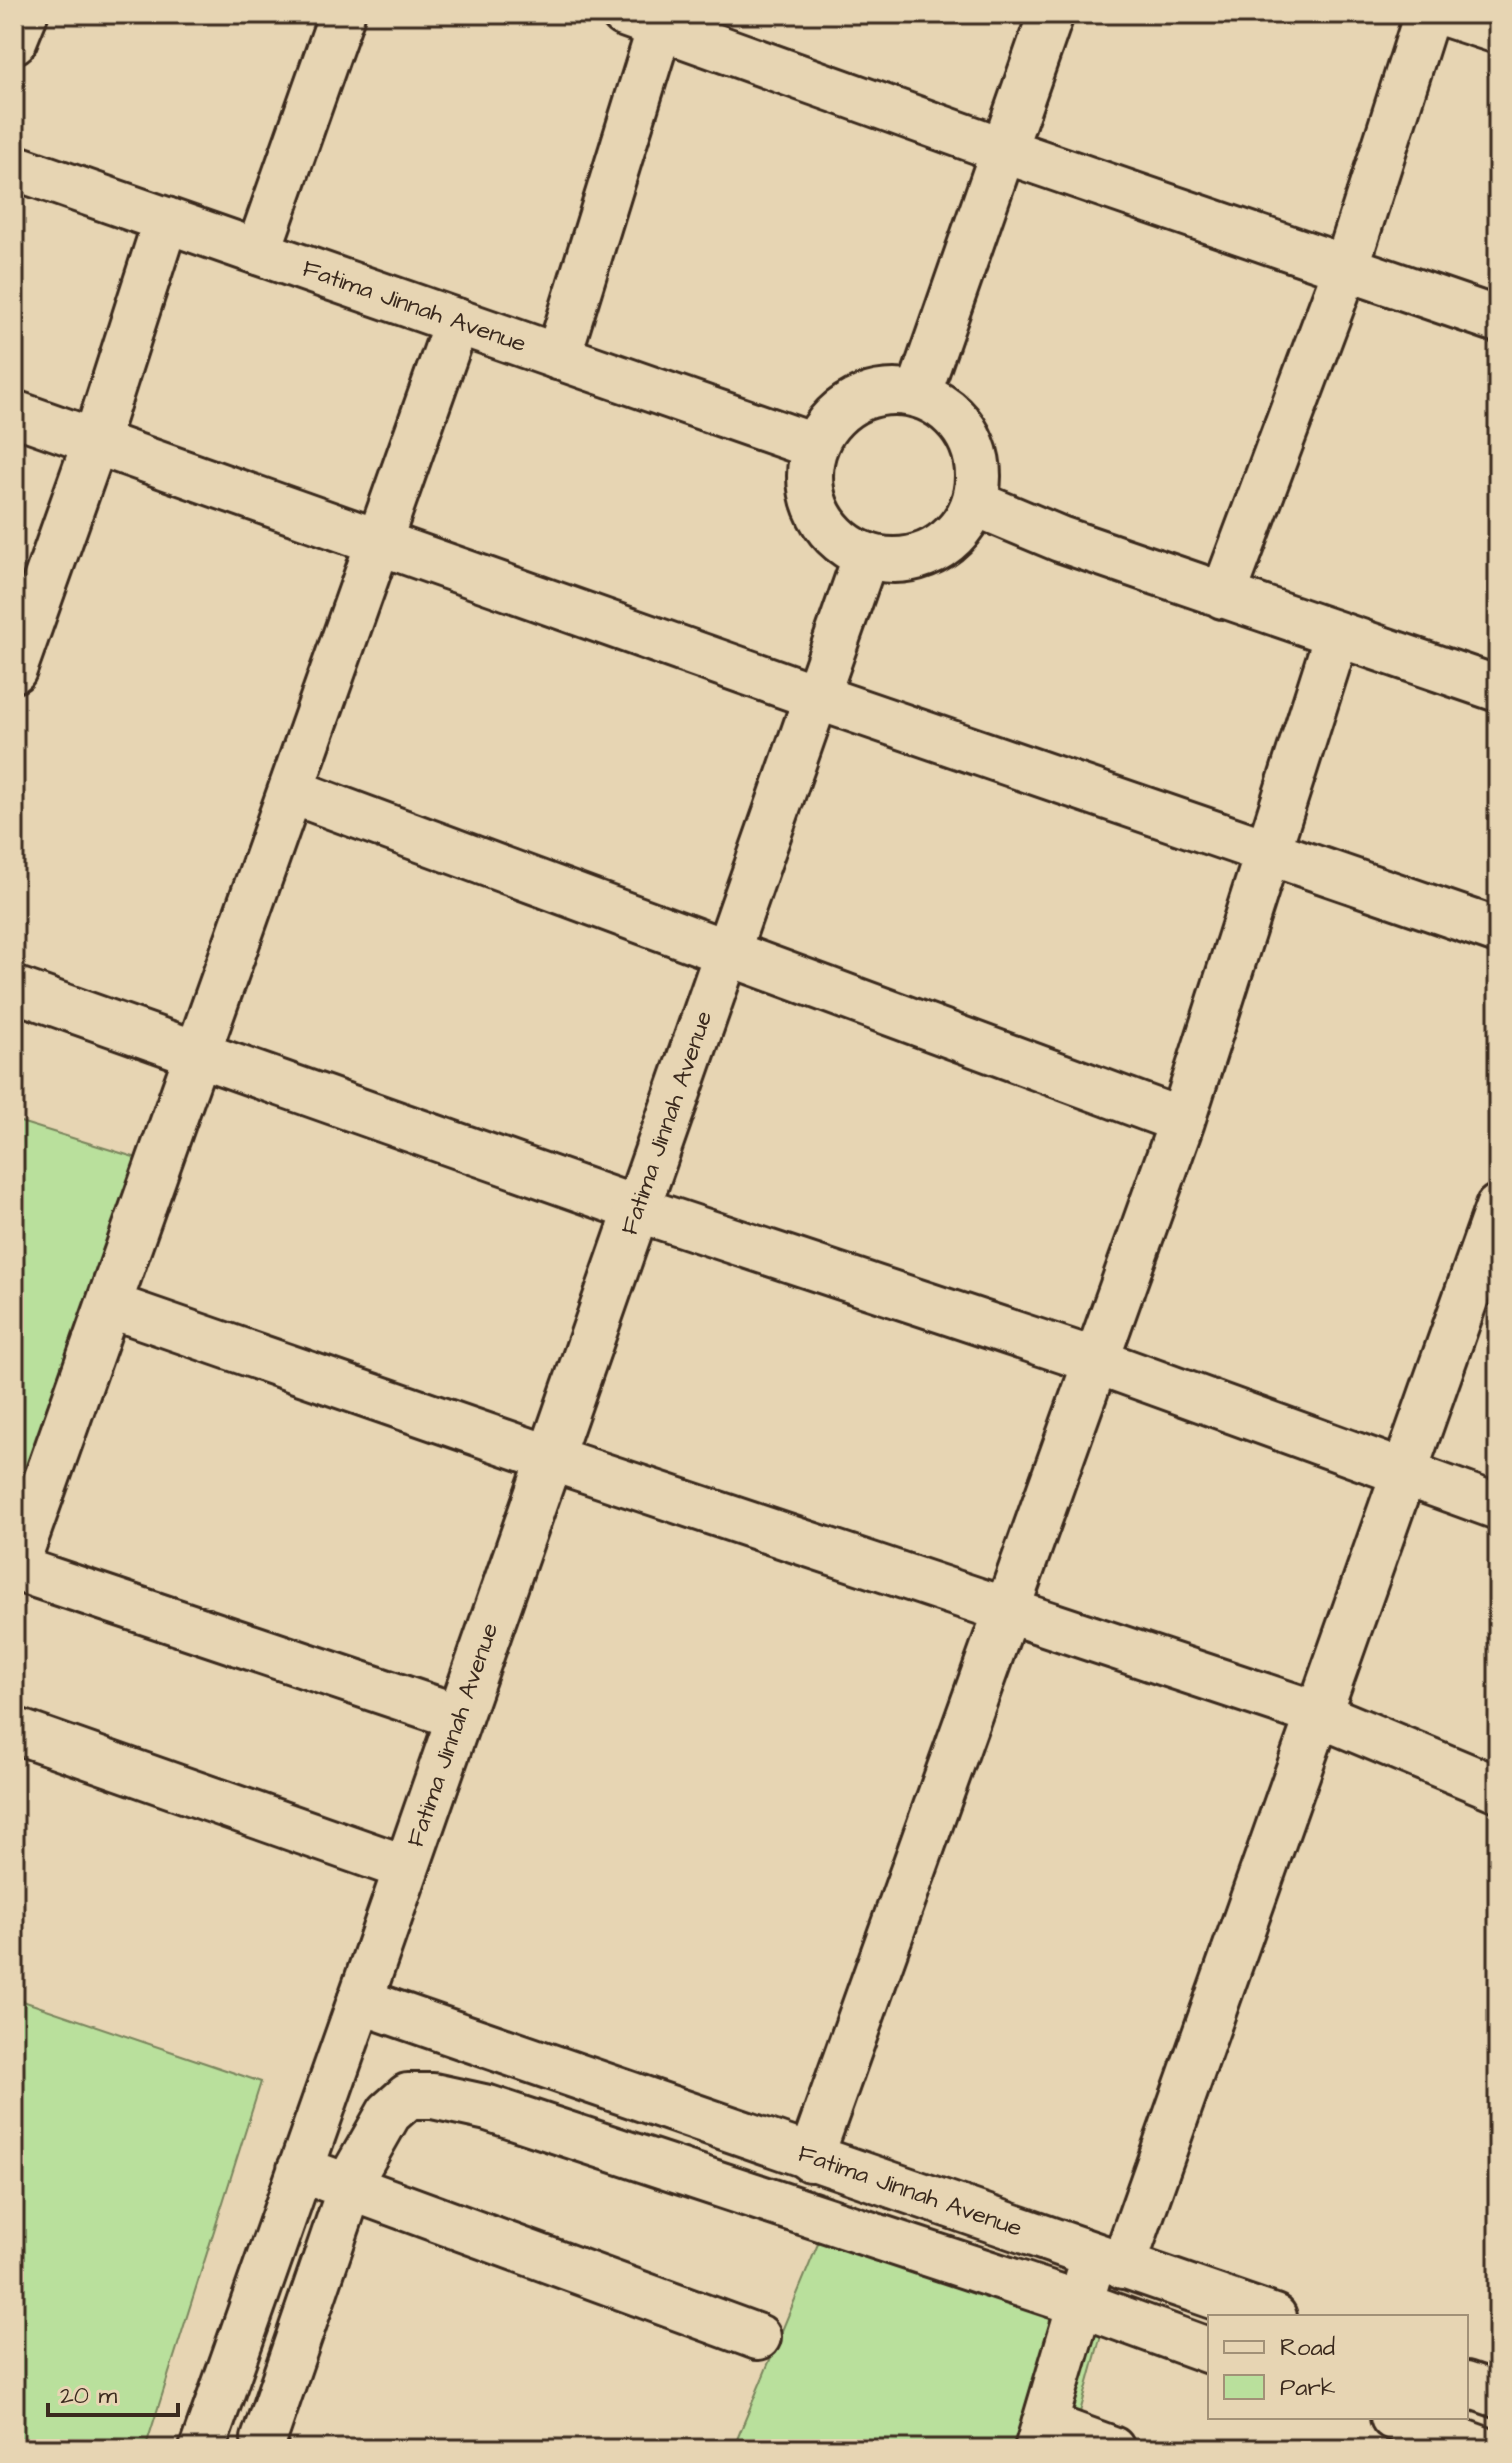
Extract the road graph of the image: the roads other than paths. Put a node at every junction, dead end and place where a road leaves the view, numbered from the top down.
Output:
1 (25, 14) edge
2 (342, 14) edge
3 (1051, 14) edge
4 (1427, 14) edge
5 (1446, 14) edge
6 (642, 21) edge
7 (1498, 31) edge
8 (14, 41) edge
9 (1003, 150) junction
10 (14, 167) edge
11 (166, 220) junction
12 (258, 252) junction
13 (1346, 268) junction
14 (1498, 320) edge
15 (457, 321) junction
16 (558, 357) junction
17 (918, 395) junction
18 (14, 413) edge
19 (95, 442) junction
20 (814, 446) junction
21 (974, 503) junction
22 (378, 541) junction
23 (866, 555) junction
24 (1223, 596) junction
25 (1337, 635) junction
26 (14, 670) edge
27 (1498, 689) edge
28 (817, 697) junction
29 (291, 791) junction
30 (1268, 851) junction
31 (1498, 931) edge
32 (727, 953) junction
33 (14, 989) edge
34 (199, 1054) junction
35 (1182, 1121) junction
36 (637, 1209) junction
37 (1497, 1212) edge
38 (109, 1305) junction
39 (1096, 1361) junction
40 (550, 1458) junction
41 (1403, 1473) junction
42 (1498, 1507) edge
43 (15, 1570) edge
44 (1007, 1610) junction
45 (1318, 1714) junction
46 (459, 1717) junction
47 (14, 1730) edge
48 (1498, 1789) edge
49 (406, 1868) junction
50 (360, 2001) junction
51 (810, 2159) junction
52 (300, 2169) junction
53 (349, 2189) junction
54 (1108, 2261) junction
55 (1081, 2304) junction
56 (1268, 2315) edge
57 (758, 2337) dead end
58 (1208, 2350) edge
59 (1468, 2385) edge
60 (1498, 2395) edge
61 (1399, 2419) edge
62 (206, 2436) edge
63 (1040, 2436) edge
64 (280, 2444) edge
65 (1112, 2449) edge
66 (1482, 2449) edge

1 - 8 street
2 - 12 street
3 - 9 street
4 - 13 street
5 - 7 street
6 - 9 street
6 - 16 street
9 - 13 street
9 - 17 street
10 - 11 street, Fatima Jinnah Avenue
11 - 12 street, Fatima Jinnah Avenue
11 - 19 street
12 - 15 street, Fatima Jinnah Avenue
13 - 14 street
13 - 24 street
15 - 16 street, Fatima Jinnah Avenue
15 - 22 street
16 - 20 street, Fatima Jinnah Avenue
17 - 20 street
17 - 21 street
18 - 19 street
19 - 22 street
19 - 26 street
20 - 23 street
21 - 23 street
21 - 24 street
22 - 28 street
22 - 29 street
23 - 28 street, Fatima Jinnah Avenue
24 - 25 street
25 - 27 street
25 - 30 street
28 - 30 street
28 - 32 street, Fatima Jinnah Avenue
29 - 32 street
29 - 34 street
30 - 31 street
30 - 35 street
32 - 35 street
32 - 36 street, Fatima Jinnah Avenue
33 - 34 street
34 - 36 street
34 - 38 street
35 - 39 street
36 - 39 street
36 - 40 street, Fatima Jinnah Avenue
37 - 41 street
38 - 40 street
38 - 43 street
39 - 41 street
39 - 44 street
40 - 44 street
40 - 46 street, Fatima Jinnah Avenue
41 - 42 street
41 - 45 street
43 - 46 street
44 - 45 street
44 - 51 street
45 - 48 street
45 - 54 street
46 - 49 street, Fatima Jinnah Avenue
47 - 49 street
49 - 50 street, Fatima Jinnah Avenue
50 - 51 street, Fatima Jinnah Avenue
50 - 52 street
51 - 54 street, Fatima Jinnah Avenue
52 - 53 street
52 - 62 street
53 - 55 street
53 - 57 street
53 - 64 street
54 - 55 street
54 - 56 street, Fatima Jinnah Avenue
55 - 58 street
55 - 63 street
59 - 60 street
61 - 66 street
62 - 64 street
63 - 65 street

